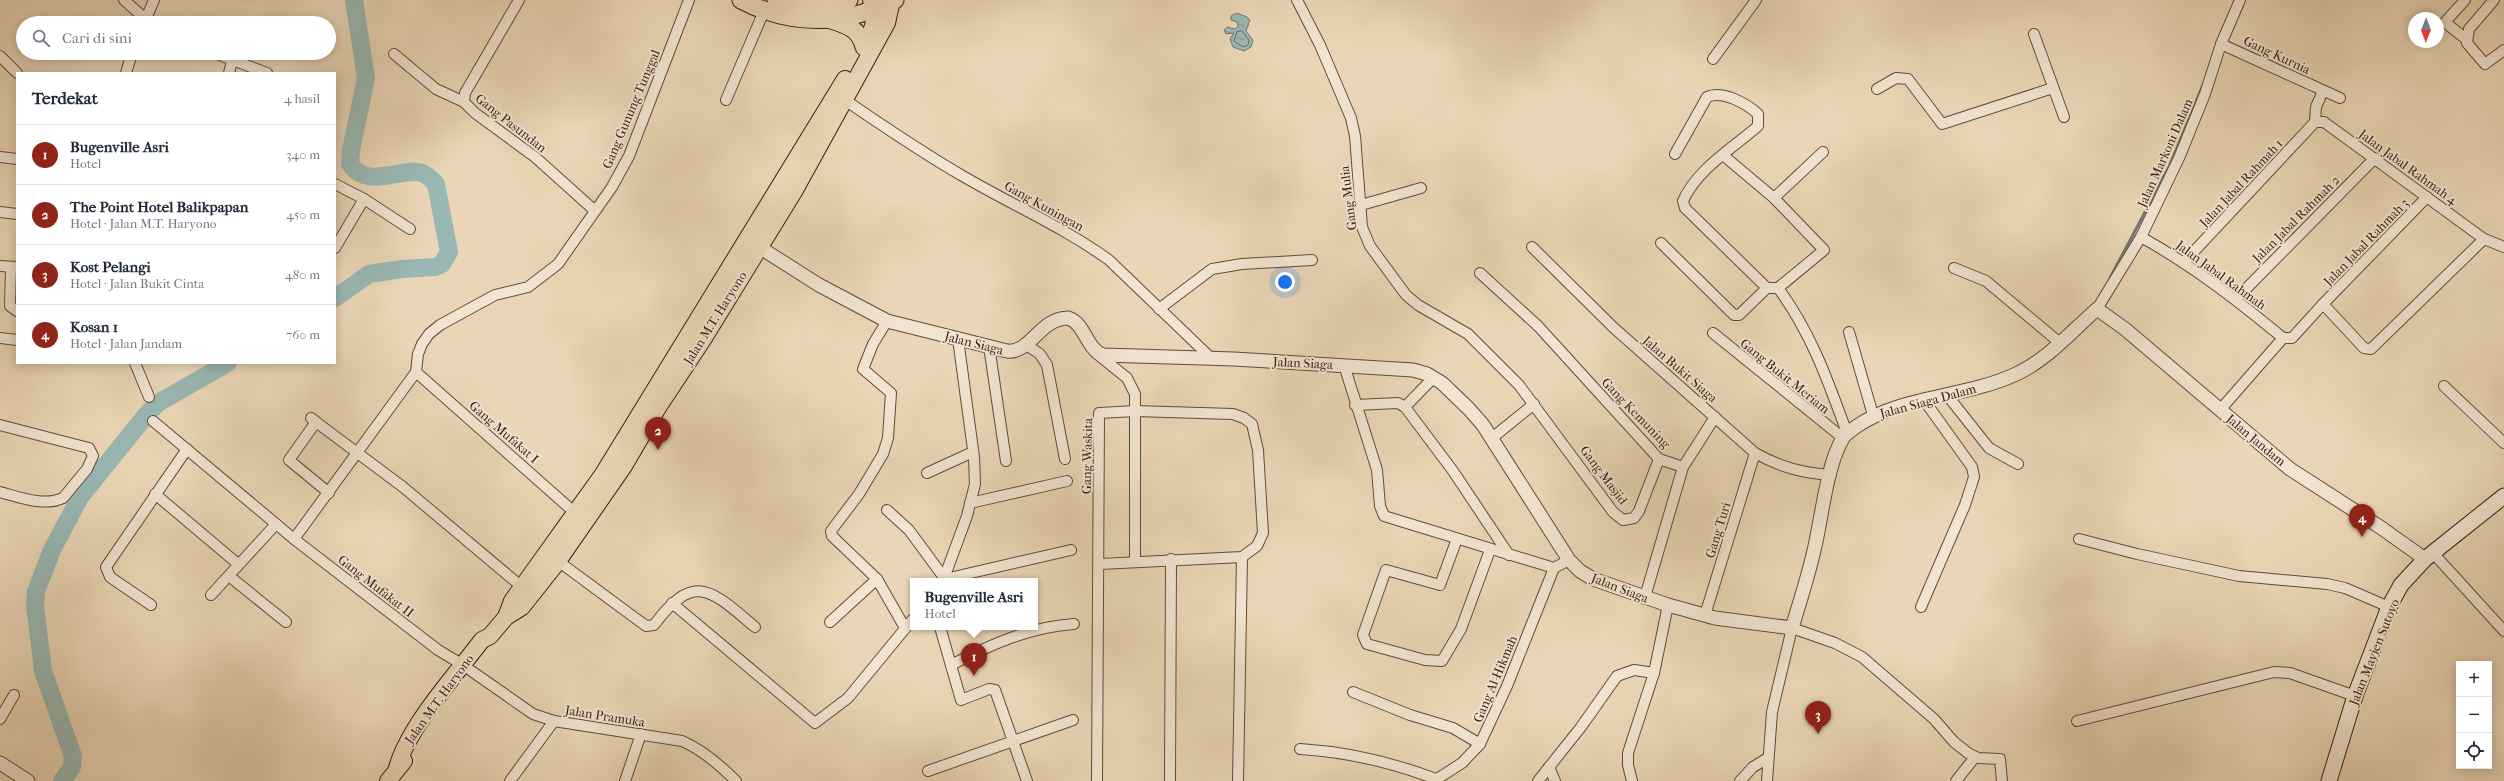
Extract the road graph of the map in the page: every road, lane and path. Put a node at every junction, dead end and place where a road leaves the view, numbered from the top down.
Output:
1 (124, 0) edge
2 (154, 0) edge
3 (519, 0) edge
4 (689, 0) edge
5 (741, 0) edge
6 (849, 0) edge
7 (893, 0) edge
8 (1297, 0) edge
9 (1756, 0) edge
10 (2240, 0) edge
11 (2465, 0) edge
12 (2494, 0) edge
13 (872, 4) edge
14 (770, 5) edge
15 (140, 16) edge
16 (148, 16) edge
17 (830, 20) junction
18 (2034, 34) dead end
19 (2466, 39) junction
20 (2221, 44) junction
21 (864, 47) junction
22 (2504, 50) edge
23 (394, 54) dead end
24 (0, 56) edge
25 (1713, 59) dead end
26 (130, 60) edge
27 (232, 61) joint
28 (16, 72) edge
29 (126, 72) edge
30 (229, 72) edge
31 (264, 72) edge
32 (2053, 88) junction
33 (1877, 89) dead end
34 (2322, 91) junction
35 (2340, 98) dead end
36 (726, 100) dead end
37 (845, 100) junction
38 (464, 102) junction
39 (2064, 117) dead end
40 (2316, 122) junction
41 (1823, 152) dead end
42 (1675, 154) dead end
43 (1724, 156) junction
44 (0, 157) edge
45 (2375, 158) junction
46 (16, 159) edge
47 (336, 185) edge
48 (1421, 188) dead end
49 (2427, 197) junction
50 (1774, 198) junction
51 (364, 199) junction
52 (1361, 205) junction
53 (594, 210) junction
54 (0, 212) edge
55 (16, 214) edge
56 (410, 229) dead end
57 (2141, 237) junction
58 (2484, 239) junction
59 (1662, 243) dead end
60 (336, 246) edge
61 (759, 247) junction
62 (1532, 247) dead end
63 (2504, 247) edge
64 (1312, 260) dead end
65 (2185, 261) junction
66 (0, 266) edge
67 (14, 267) edge
68 (1954, 268) dead end
69 (1480, 273) dead end
70 (1773, 288) junction
71 (2236, 299) junction
72 (2323, 304) junction
73 (2097, 309) junction
74 (16, 310) edge
75 (1159, 310) junction
76 (887, 321) junction
77 (1849, 332) dead end
78 (1713, 333) dead end
79 (0, 338) edge
80 (2283, 338) junction
81 (958, 339) junction
82 (16, 340) edge
83 (2060, 343) junction
84 (1026, 344) junction
85 (989, 346) junction
86 (1095, 352) junction
87 (1211, 358) junction
88 (135, 364) edge
89 (1344, 365) junction
90 (416, 372) junction
91 (1433, 378) junction
92 (2444, 386) dead end
93 (1947, 395) junction
94 (149, 396) dead end
95 (1924, 400) junction
96 (1534, 404) junction
97 (1355, 405) junction
98 (1405, 407) junction
99 (2220, 410) junction
100 (1135, 411) junction
101 (1873, 415) junction
102 (1715, 417) junction
103 (153, 421) dead end
104 (0, 425) edge
105 (1845, 435) junction
106 (1492, 438) junction
107 (2504, 443) edge
108 (187, 449) junction
109 (358, 452) junction
110 (973, 452) junction
111 (1755, 453) junction
112 (1065, 459) dead end
113 (1659, 459) junction
114 (1006, 461) dead end
115 (2018, 464) dead end
116 (1683, 467) junction
117 (928, 473) dead end
118 (1831, 475) junction
119 (1067, 481) dead end
120 (0, 492) edge
121 (329, 493) junction
122 (155, 494) junction
123 (2504, 496) edge
124 (970, 503) junction
125 (887, 510) dead end
126 (574, 512) junction
127 (276, 524) junction
128 (294, 539) junction
129 (1457, 539) junction
130 (2079, 539) dead end
131 (1071, 550) dead end
132 (1490, 550) junction
133 (1509, 555) junction
134 (2429, 556) junction
135 (1242, 557) junction
136 (1171, 559) junction
137 (1569, 560) junction
138 (558, 561) junction
139 (1135, 562) junction
140 (238, 564) junction
141 (1100, 564) junction
142 (1554, 568) junction
143 (229, 576) junction
144 (943, 578) edge
145 (945, 578) edge
146 (952, 578) edge
147 (877, 579) junction
148 (522, 587) junction
149 (211, 594) dead end
150 (1645, 597) junction
151 (672, 603) junction
152 (151, 605) dead end
153 (1668, 605) junction
154 (1921, 607) dead end
155 (2389, 607) junction
156 (1705, 616) junction
157 (506, 617) junction
158 (286, 622) dead end
159 (830, 622) dead end
160 (910, 622) edge
161 (1074, 624) dead end
162 (755, 627) dead end
163 (905, 628) junction
164 (1792, 628) junction
165 (1038, 629) edge
166 (941, 630) edge
167 (1036, 630) edge
168 (2504, 631) edge
169 (951, 665) junction
170 (467, 668) junction
171 (1654, 673) junction
172 (1353, 692) dead end
173 (14, 696) dead end
174 (2355, 696) junction
175 (0, 719) edge
176 (1073, 720) dead end
177 (554, 721) junction
178 (2077, 721) dead end
179 (641, 734) junction
180 (1013, 741) junction
181 (1480, 744) junction
182 (1300, 749) dead end
183 (1975, 757) junction
184 (1768, 758) junction
185 (0, 763) edge
186 (1628, 765) junction
187 (1549, 767) junction
188 (928, 771) dead end
189 (1435, 780) edge
190 (28, 781) edge
191 (388, 781) edge
192 (510, 781) edge
193 (625, 781) edge
194 (736, 781) edge
195 (1026, 781) edge
196 (1097, 781) edge
197 (1170, 781) edge
198 (1238, 781) edge
199 (1538, 781) edge
200 (1555, 781) edge
201 (1623, 781) edge
202 (1632, 781) edge
203 (1740, 781) edge
204 (1767, 781) edge
205 (1956, 781) edge
206 (2002, 781) edge
207 (2329, 781) edge

1 - 15 street
2 - 16 street
3 - 38 street, Gang Pasundan
4 - 53 street, Gang Gunung Tunggal
5 - 14 highway
6 - 14 highway
7 - 13 highway
7 - 37 main road, Jalan M.T. Haryono
8 - 52 street, Gang Mulia
9 - 25 street
10 - 20 street, Jalan Markoni Dalam
11 - 19 street
12 - 19 street
13 - 17 highway
13 - 21 main road, Jalan M.T. Haryono
14 - 17 highway
14 - 36 street
17 - 21 highway
18 - 32 street
19 - 22 street
20 - 34 street, Gang Kurnia
20 - 57 street, Jalan Markoni Dalam
21 - 126 main road, Jalan M.T. Haryono
23 - 38 street
24 - 28 street
26 - 29 street
27 - 30 street
27 - 31 street
32 - 33 street
32 - 39 street
34 - 35 street, Gang Kurnia
34 - 40 street
37 - 61 main road, Jalan M.T. Haryono
37 - 75 street, Gang Kuningan
38 - 53 street, Gang Pasundan
40 - 45 street, Jalan Jabal Rahmah 4
40 - 65 street, Jalan Jabal Rahmah 1
41 - 50 street
42 - 43 street
43 - 50 street
43 - 70 street
44 - 46 street
45 - 49 street, Jalan Jabal Rahmah 4
45 - 71 street, Jalan Jabal Rahmah 2
47 - 51 street
48 - 52 street
49 - 58 street, Jalan Jabal Rahmah 4
49 - 72 street, Jalan Jabal Rahmah 3
50 - 70 street
51 - 56 street
51 - 60 street
52 - 96 street, Gang Mulia
53 - 90 street, Gang Gunung Tunggal
54 - 55 street
57 - 65 street, Jalan Jabal Rahmah
57 - 73 street, Jalan Markoni Dalam
58 - 63 street, Jalan Jabal Rahmah 4
58 - 72 street
59 - 70 street
61 - 76 street, Jalan Siaga
61 - 138 main road, Jalan M.T. Haryono
62 - 102 street, Jalan Bukit Siaga
64 - 75 street
65 - 71 street, Jalan Jabal Rahmah
66 - 67 street
67 - 74 street
68 - 83 street
69 - 113 street, Gang Kemuning
70 - 105 street
71 - 80 street, Jalan Jabal Rahmah
72 - 80 street, Jalan Jabal Rahmah 3
73 - 83 street, Jalan Siaga Dalam
73 - 99 street, Jalan Jandam
75 - 87 street, Gang Kuningan
76 - 81 street, Jalan Siaga
76 - 147 street
77 - 101 street
78 - 105 street, Gang Bukit Meriam
79 - 82 street
80 - 99 street
81 - 85 street, Jalan Siaga
81 - 110 street
83 - 93 street, Jalan Siaga Dalam
84 - 85 street, Jalan Siaga
84 - 86 street, Jalan Siaga
84 - 112 street
85 - 114 street
86 - 87 street, Jalan Siaga
86 - 100 street
87 - 89 street, Jalan Siaga
88 - 94 street
89 - 91 street, Jalan Siaga
89 - 97 street
90 - 109 street
90 - 126 street, Gang Mufakat I
91 - 98 street
91 - 106 street, Jalan Siaga
92 - 107 street
93 - 95 street, Jalan Siaga Dalam
93 - 115 street
95 - 101 street, Jalan Siaga Dalam
95 - 154 street
96 - 106 street
96 - 113 street, Gang Masjid
97 - 98 street
97 - 129 street
98 - 133 street
99 - 134 street, Jalan Jandam
100 - 135 street
100 - 139 street
100 - 141 street, Gang Waskita
101 - 105 street, Jalan Siaga Dalam
102 - 111 street, Jalan Bukit Siaga
102 - 116 street
103 - 108 street, Gang Mufakat II
104 - 120 street
105 - 118 street
106 - 137 street, Jalan Siaga
108 - 122 street
108 - 127 street, Gang Mufakat II
109 - 121 street
109 - 121 street
109 - 148 street
110 - 117 street
110 - 124 street
111 - 118 street, Jalan Bukit Siaga
111 - 156 street, Gang Turi
113 - 116 street, Gang Kemuning
116 - 150 street
118 - 164 street
119 - 124 street
121 - 128 street
122 - 140 street
122 - 152 street
123 - 134 main road, Jalan Mayjen Sutoyo
124 - 145 street
125 - 144 street
126 - 148 main road, Jalan M.T. Haryono
127 - 128 street, Gang Mufakat II
127 - 140 street
128 - 170 street, Gang Mufakat II
129 - 132 street
129 - 132 street
130 - 155 street
131 - 146 street
132 - 133 street
133 - 142 street
134 - 155 main road, Jalan Mayjen Sutoyo
134 - 168 street
135 - 136 street
135 - 198 street
136 - 139 street
136 - 197 street
137 - 142 street
137 - 150 street, Jalan Siaga
138 - 151 street
138 - 157 main road, Jalan M.T. Haryono
139 - 141 street
140 - 143 street
141 - 196 street
142 - 181 street, Gang Al-Hikmah
143 - 149 street
143 - 158 street
147 - 159 street
147 - 163 street
148 - 157 main road, Jalan M.T. Haryono
150 - 153 street, Jalan Siaga
151 - 162 street
151 - 163 street
153 - 156 street, Jalan Siaga
153 - 171 street
155 - 174 main road, Jalan Mayjen Sutoyo
156 - 164 street, Jalan Siaga
157 - 170 main road, Jalan M.T. Haryono
160 - 163 street
161 - 165 street
164 - 183 street
164 - 184 street
166 - 169 street
167 - 169 street
169 - 180 street
170 - 177 street, Jalan Pramuka
170 - 191 main road, Jalan M.T. Haryono
171 - 186 street
171 - 187 street
172 - 181 street
173 - 175 street
174 - 178 street
174 - 207 main road, Jalan Mayjen Sutoyo
176 - 180 street
177 - 179 street, Jalan Pramuka
177 - 192 street
179 - 193 street
179 - 194 street, Jalan Pramuka
180 - 188 street
180 - 195 street
181 - 189 street, Gang Al-Hikmah
182 - 189 street
183 - 205 street
183 - 206 street
184 - 203 street
184 - 204 street
185 - 190 street
186 - 201 street
186 - 202 street
187 - 199 street
187 - 200 street

